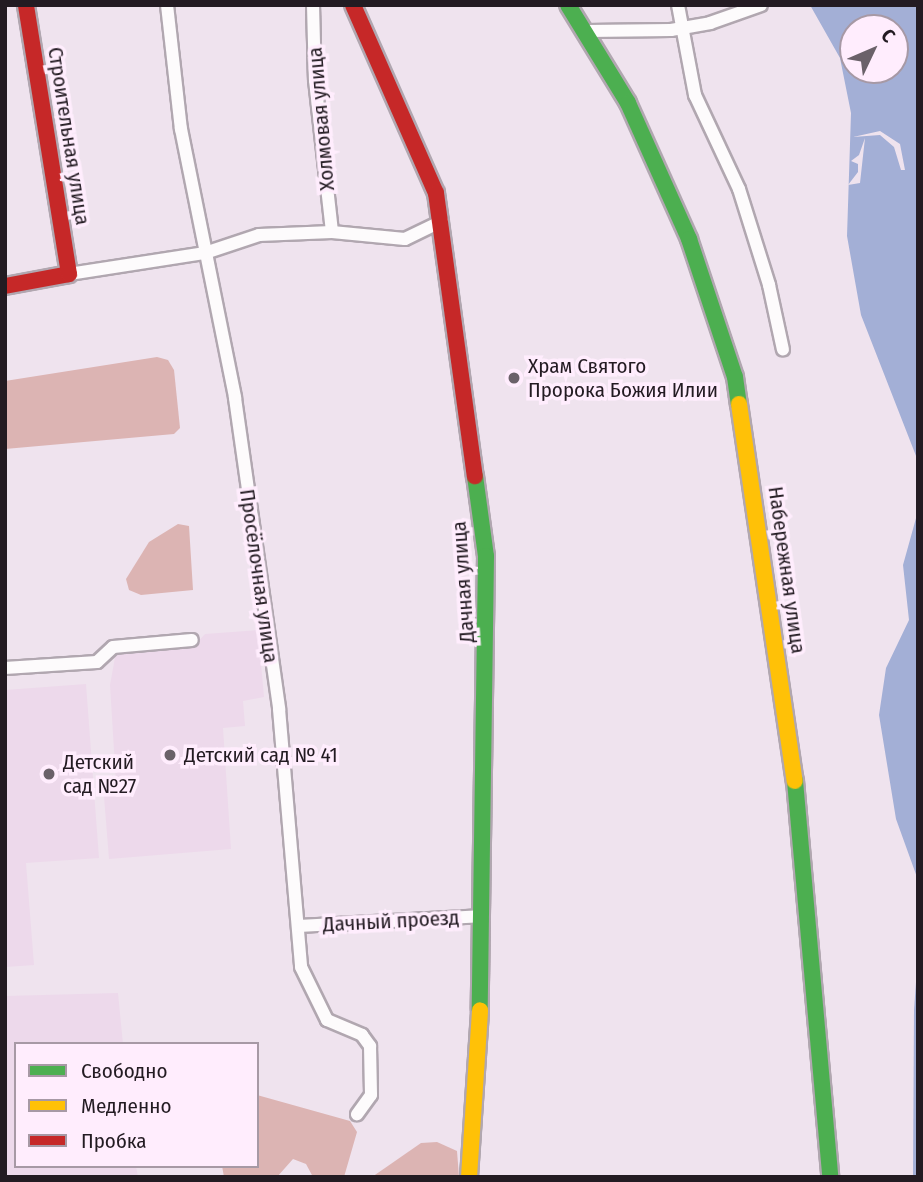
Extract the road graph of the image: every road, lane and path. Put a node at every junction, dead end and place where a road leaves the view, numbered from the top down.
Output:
1 (26, 5) edge
2 (167, 5) edge
3 (313, 5) edge
4 (353, 5) edge
5 (569, 5) edge
6 (678, 5) edge
7 (761, 5) edge
8 (682, 28) junction
9 (588, 30) junction
10 (442, 221) junction
11 (332, 232) junction
12 (205, 253) junction
13 (69, 274) junction
14 (5, 286) edge
15 (783, 349) dead end
16 (192, 640) dead end
17 (5, 668) edge
18 (482, 916) junction
19 (300, 926) junction
20 (357, 1114) dead end
21 (469, 1177) edge
22 (830, 1177) edge

1 - 13 street, Строительная улица
2 - 12 street, Просёлочная улица
3 - 11 street, Холмовая улица
4 - 10 street, Дачная улица
5 - 9 street, Набережная улица
6 - 8 street
7 - 8 street
8 - 9 street
8 - 15 street
9 - 22 street, Набережная улица
10 - 11 street
10 - 18 street, Дачная улица
11 - 12 street
12 - 13 street
12 - 19 street, Просёлочная улица
13 - 14 street
16 - 17 street
18 - 19 street, Дачный проезд
18 - 21 street, Дачная улица
19 - 20 street, Просёлочная улица

